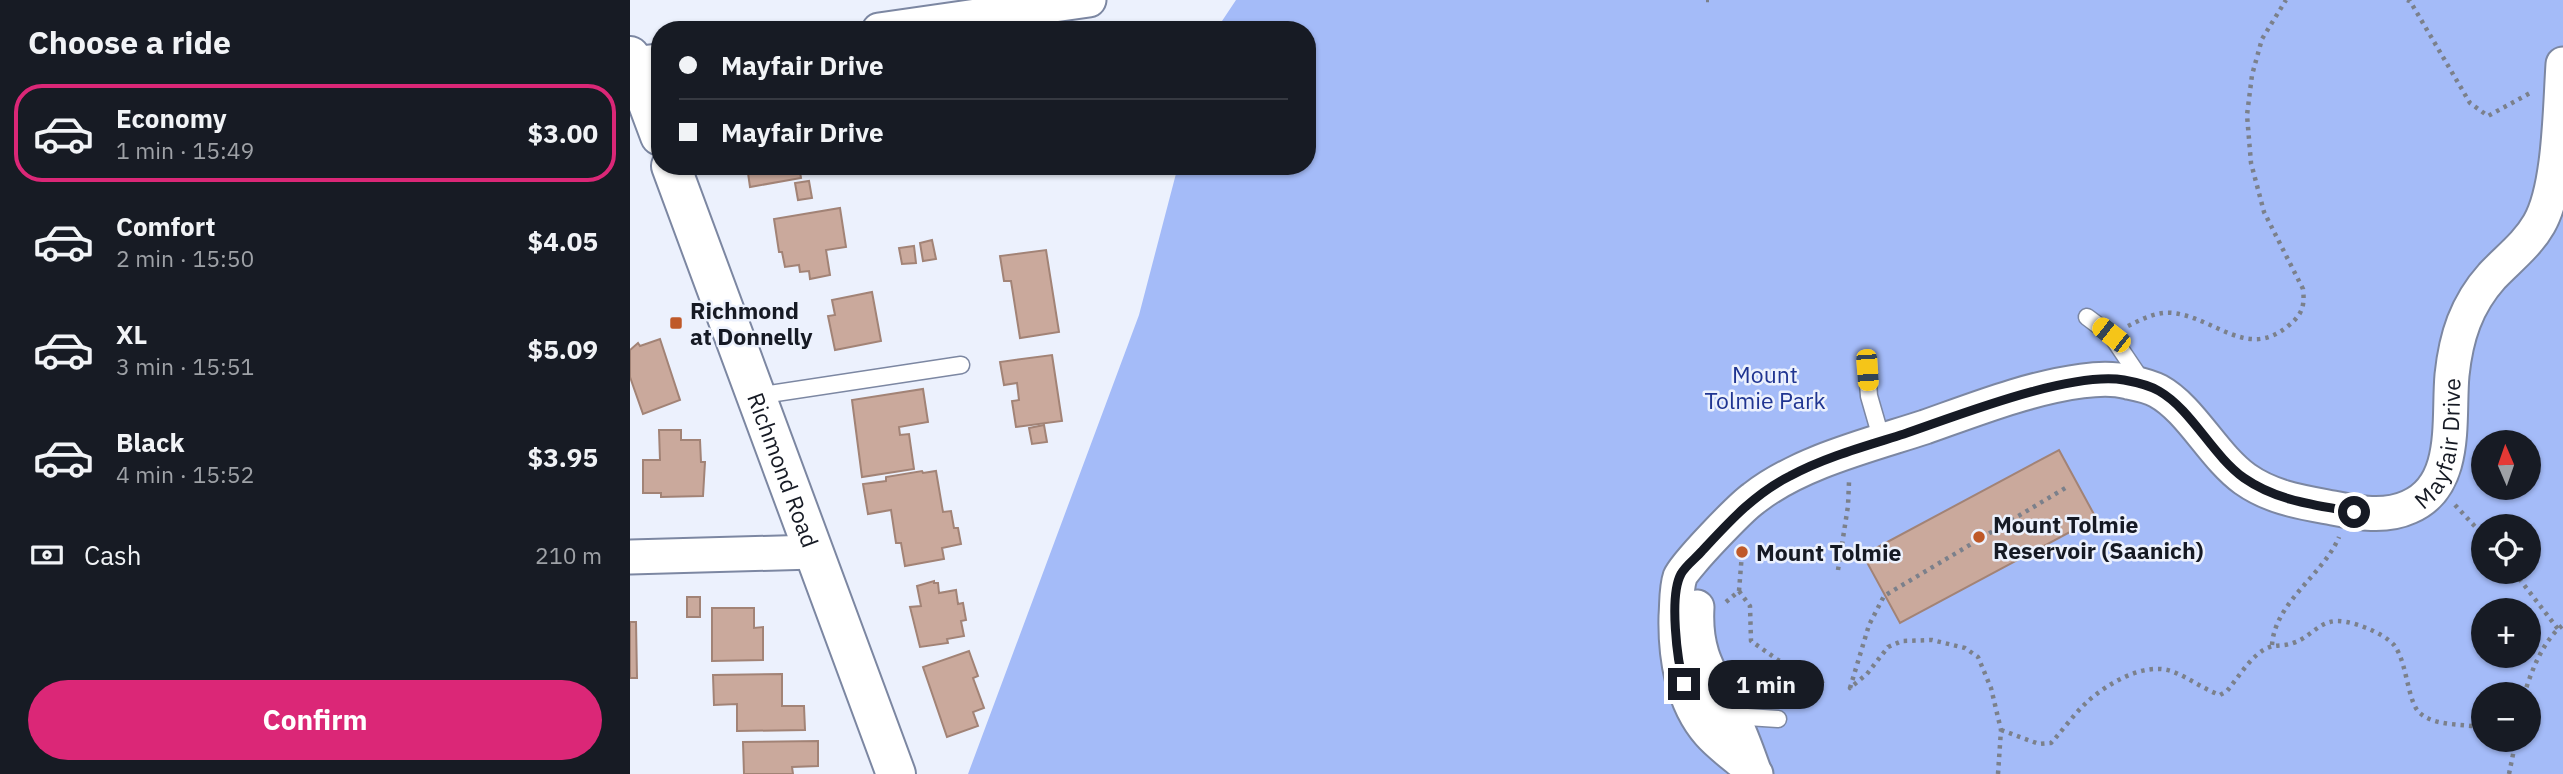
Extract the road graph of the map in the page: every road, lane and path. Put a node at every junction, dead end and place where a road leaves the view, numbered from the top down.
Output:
1 (1090, 0) edge
2 (2286, 0) edge
3 (2407, 0) edge
4 (942, 21) edge
5 (641, 60) edge
6 (2562, 72) edge
7 (651, 100) edge
8 (674, 175) edge
9 (2087, 317) dead end
10 (2111, 335) junction
11 (961, 365) dead end
12 (1867, 370) dead end
13 (2146, 386) junction
14 (756, 396) junction
15 (1882, 441) junction
16 (1843, 455) junction
17 (2437, 486) junction
18 (2067, 487) dead end
19 (2354, 512) junction
20 (2471, 522) edge
21 (814, 552) junction
22 (1702, 552) junction
23 (1742, 552) dead end
24 (630, 557) edge
25 (1838, 570) dead end
26 (2524, 584) edge
27 (1739, 591) junction
28 (1727, 601) dead end
29 (2561, 627) edge
30 (2272, 645) junction
31 (2528, 682) edge
32 (1824, 685) dead end
33 (1732, 716) junction
34 (1778, 719) dead end
35 (2471, 725) edge
36 (2001, 730) junction
37 (2514, 752) edge
38 (896, 774) edge
39 (1756, 774) edge
40 (1998, 774) edge
41 (2509, 774) edge

1 - 4 street
2 - 10 path
3 - 6 path
5 - 7 main road
6 - 17 street, Mayfair Drive
8 - 14 main road, Richmond Road
9 - 10 lane
10 - 13 lane
11 - 14 lane
12 - 15 lane
13 - 15 street, Mayfair Drive
13 - 19 street, Mayfair Drive
14 - 21 main road, Richmond Road
15 - 16 street, Mayfair Drive
16 - 22 street, Mayfair Drive
16 - 25 path
17 - 19 street, Mayfair Drive
17 - 20 path
18 - 36 path
19 - 30 path
21 - 24 street
21 - 38 main road, Richmond Road
22 - 33 street, Mayfair Drive
22 - 39 street, Mayfair Drive
23 - 27 path
26 - 29 path
27 - 28 path
27 - 32 path
29 - 31 path
30 - 35 path
30 - 36 path
33 - 34 lane
33 - 39 street, Mayfair Drive
36 - 40 path
37 - 41 path

